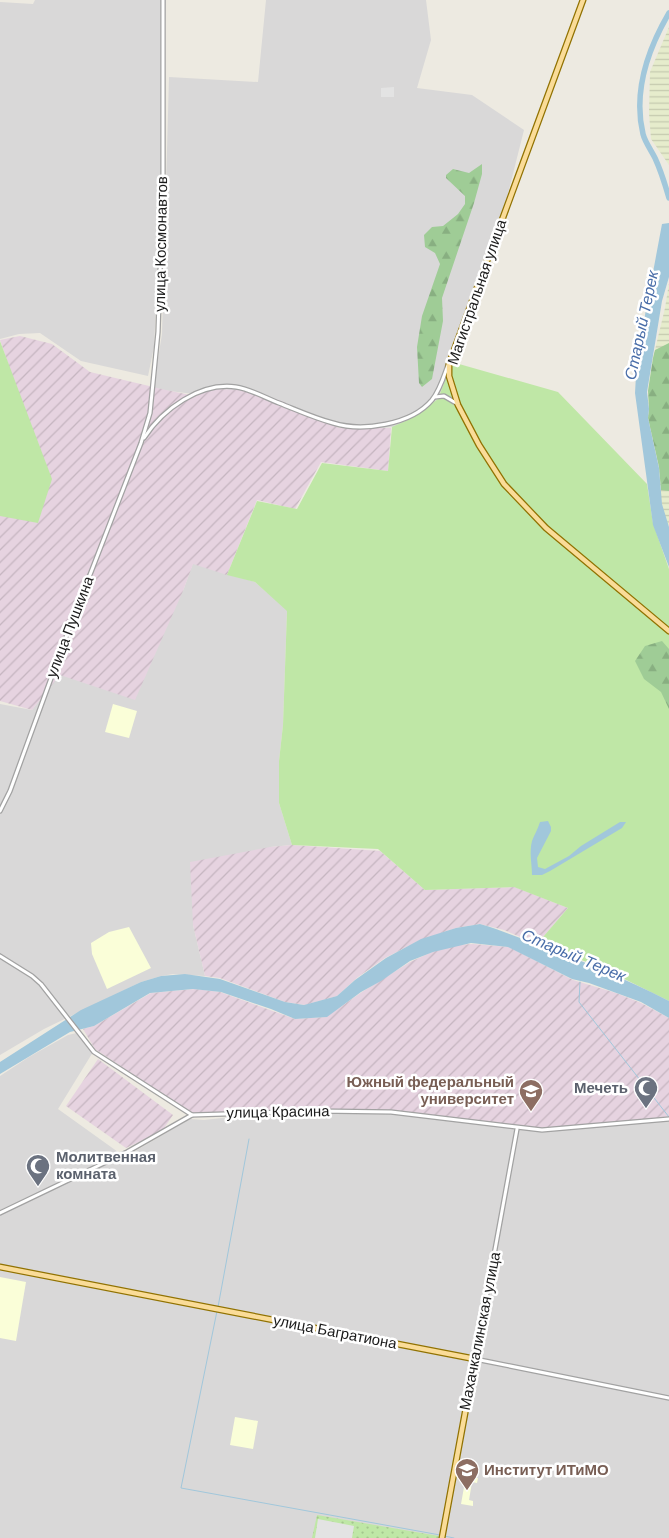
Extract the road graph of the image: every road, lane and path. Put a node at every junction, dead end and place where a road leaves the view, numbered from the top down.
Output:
1 (163, 0) edge
2 (584, 0) edge
3 (449, 364) junction
4 (434, 396) junction
5 (458, 405) junction
6 (150, 413) joint
7 (141, 443) junction
8 (669, 631) edge
9 (0, 812) edge
10 (0, 956) edge
11 (192, 1115) junction
12 (669, 1119) edge
13 (517, 1129) junction
14 (0, 1213) edge
15 (0, 1267) edge
16 (475, 1358) junction
17 (669, 1398) edge
18 (443, 1536) edge

1 - 6 street, улица Космонавтов
2 - 3 main road, Магистральная улица
3 - 4 street, улица Пушкина
3 - 5 main road, Магистральная улица
4 - 5 street
4 - 7 street, улица Пушкина
5 - 8 main road, Магистральная улица
6 - 7 street, улица Пушкина
7 - 9 street, улица Пушкина
10 - 11 street
11 - 13 street, улица Красина
11 - 14 street, улица Красина
12 - 13 street, улица Красина
13 - 16 street, Махачкалинская улица
15 - 16 main road, улица Багратиона
16 - 17 street, улица Багратиона
16 - 18 main road, Махачкалинская улица

